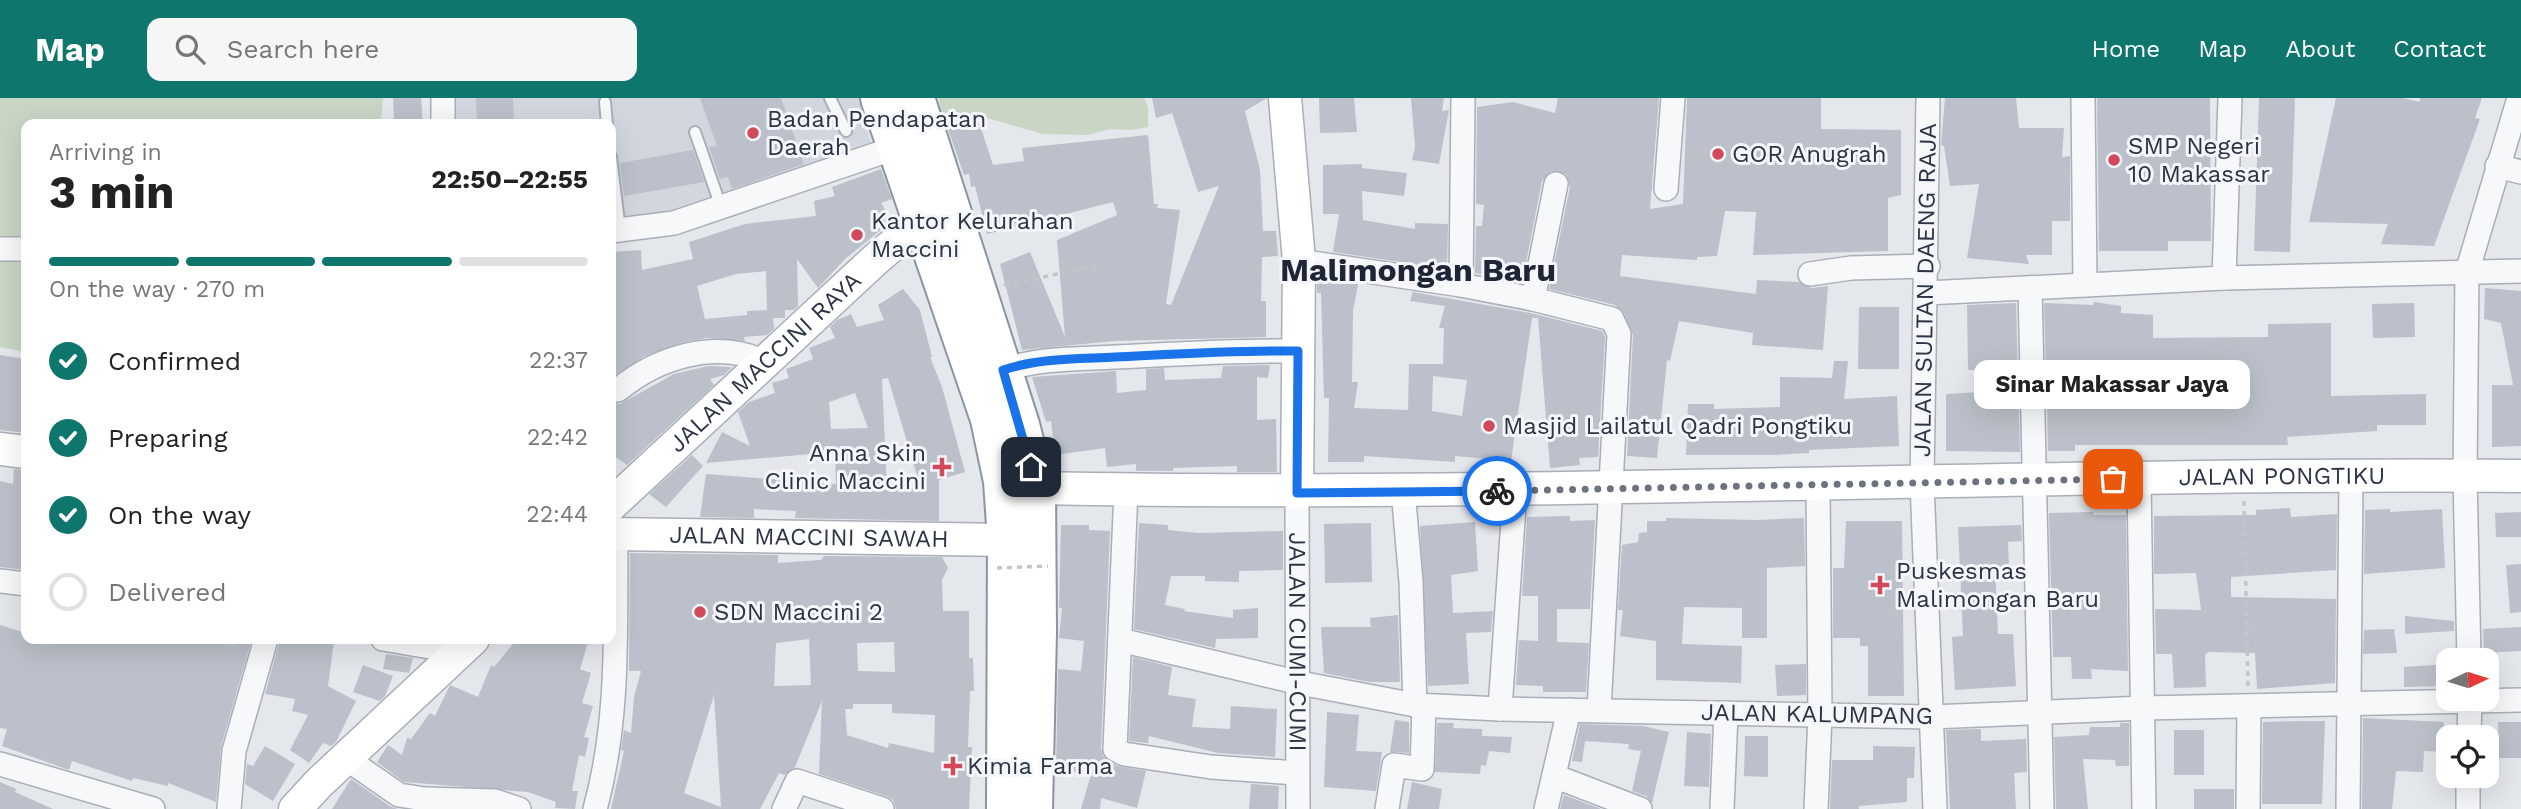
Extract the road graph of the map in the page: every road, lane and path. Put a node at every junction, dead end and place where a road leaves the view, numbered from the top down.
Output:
1 (443, 98) edge
2 (830, 98) edge
3 (880, 98) edge
4 (915, 98) edge
5 (1285, 98) edge
6 (1463, 98) edge
7 (1673, 98) edge
8 (1928, 98) edge
9 (2083, 98) edge
10 (2230, 98) edge
11 (2519, 98) edge
12 (605, 102) dead end
13 (443, 119) edge
14 (607, 119) edge
15 (846, 131) dead end
16 (695, 132) dead end
17 (895, 148) junction
18 (2497, 166) junction
19 (2521, 172) edge
20 (1556, 184) dead end
21 (1666, 190) dead end
22 (721, 207) junction
23 (920, 222) junction
24 (616, 230) edge
25 (0, 249) edge
26 (21, 249) edge
27 (1299, 261) junction
28 (1106, 264) dead end
29 (1928, 266) junction
30 (2521, 271) edge
31 (2467, 272) junction
32 (1810, 274) dead end
33 (2224, 278) junction
34 (1461, 285) junction
35 (2085, 285) junction
36 (2030, 288) junction
37 (978, 292) junction
38 (1927, 293) junction
39 (1533, 299) junction
40 (1298, 351) junction
41 (765, 362) junction
42 (1003, 370) junction
43 (618, 390) dead end
44 (0, 449) edge
45 (21, 452) edge
46 (2465, 475) junction
47 (2521, 476) edge
48 (2243, 478) junction
49 (2351, 478) junction
50 (2033, 479) junction
51 (2139, 480) junction
52 (1922, 482) junction
53 (1818, 485) junction
54 (1036, 488) junction
55 (1612, 489) junction
56 (1126, 490) junction
57 (1402, 490) junction
58 (1515, 491) junction
59 (1297, 493) junction
60 (616, 521) edge
61 (616, 524) edge
62 (1002, 554) junction
63 (1048, 566) dead end
64 (0, 581) edge
65 (21, 583) edge
66 (1120, 640) junction
67 (265, 644) edge
68 (442, 644) edge
69 (614, 644) edge
70 (466, 646) edge
71 (2469, 648) edge
72 (1300, 683) junction
73 (2499, 700) edge
74 (2521, 700) edge
75 (2436, 701) edge
76 (2350, 703) junction
77 (1419, 706) junction
78 (2249, 706) junction
79 (2144, 708) junction
80 (1500, 709) junction
81 (1569, 710) junction
82 (1599, 710) junction
83 (2039, 712) junction
84 (1726, 713) junction
85 (1820, 716) junction
86 (1931, 717) junction
87 (347, 759) junction
88 (0, 764) edge
89 (1297, 773) junction
90 (1553, 776) junction
91 (2469, 788) edge
92 (153, 809) edge
93 (229, 809) edge
94 (295, 809) edge
95 (519, 809) edge
96 (595, 809) edge
97 (784, 809) edge
98 (882, 809) edge
99 (1006, 809) edge
100 (1033, 809) edge
101 (1298, 809) edge
102 (1387, 809) edge
103 (1546, 809) edge
104 (1640, 809) edge
105 (1722, 809) edge
106 (1816, 809) edge
107 (1935, 809) edge
108 (2042, 809) edge
109 (2144, 809) edge
110 (2248, 809) edge
111 (2348, 809) edge
112 (2468, 809) edge

1 - 13 street
2 - 15 lane
3 - 17 highway
4 - 37 highway
5 - 27 street, JALAN CUMI-CUMI
6 - 34 street
7 - 21 street
8 - 29 street, JALAN SULTAN DAENG RAJA
9 - 35 street
10 - 33 street
11 - 18 street
12 - 14 lane
16 - 22 lane
17 - 22 street
17 - 23 highway
18 - 19 street
18 - 31 street
20 - 39 street
22 - 24 street
23 - 41 street, JALAN MACCINI RAYA
23 - 62 highway
25 - 26 street
27 - 34 street
27 - 40 street, JALAN CUMI-CUMI
28 - 37 path
29 - 32 street
29 - 38 street, JALAN SULTAN DAENG RAJA
30 - 31 street
31 - 33 street
31 - 46 street
33 - 35 street
34 - 39 street
35 - 36 street
36 - 38 street
36 - 50 street
37 - 42 highway
38 - 52 street, JALAN SULTAN DAENG RAJA
39 - 55 street
40 - 42 street
40 - 59 street, JALAN CUMI-CUMI
41 - 43 street
41 - 60 street, JALAN MACCINI RAYA
42 - 54 highway
44 - 45 street
46 - 47 street, JALAN PONGTIKU
46 - 49 street, JALAN PONGTIKU
46 - 71 street
48 - 49 street, JALAN PONGTIKU
48 - 51 street, JALAN PONGTIKU
48 - 78 path
49 - 76 street
50 - 51 street, JALAN PONGTIKU
50 - 52 street, JALAN PONGTIKU
50 - 83 street
51 - 79 street
52 - 53 street, JALAN PONGTIKU
52 - 86 street, JALAN SULTAN DAENG RAJA
53 - 55 street, JALAN PONGTIKU
53 - 85 street
54 - 56 street, JALAN PONGTIKU
54 - 100 highway
55 - 58 street, JALAN PONGTIKU
55 - 82 street
56 - 59 street, JALAN PONGTIKU
56 - 66 street
57 - 58 street, JALAN PONGTIKU
57 - 59 street, JALAN PONGTIKU
57 - 77 street
58 - 80 street
59 - 72 street, JALAN CUMI-CUMI
61 - 62 street, JALAN MACCINI SAWAH
62 - 63 path, bridge
62 - 99 highway
64 - 65 street
66 - 72 street, JALAN KALUMPANG
66 - 89 street
67 - 93 street
68 - 70 street
69 - 96 street
70 - 87 street
72 - 77 street, JALAN KALUMPANG
72 - 89 street, JALAN CUMI-CUMI
73 - 74 street, JALAN KALUMPANG
75 - 76 street, JALAN KALUMPANG
76 - 78 street, JALAN KALUMPANG
76 - 111 street
77 - 80 street, JALAN KALUMPANG
77 - 102 street
78 - 79 street, JALAN KALUMPANG
78 - 110 street
79 - 83 street, JALAN KALUMPANG
79 - 109 street
80 - 81 street, JALAN KALUMPANG
81 - 82 street, JALAN KALUMPANG
81 - 90 street
82 - 84 street, JALAN KALUMPANG
83 - 86 street, JALAN KALUMPANG
83 - 108 street
84 - 85 street, JALAN KALUMPANG
84 - 105 street
85 - 86 street, JALAN KALUMPANG
85 - 106 street
86 - 107 street, JALAN SULTAN DAENG RAJA
87 - 94 street
87 - 95 street
88 - 92 street
89 - 101 street, JALAN CUMI-CUMI
90 - 103 street
90 - 104 street
91 - 112 street
97 - 98 street

